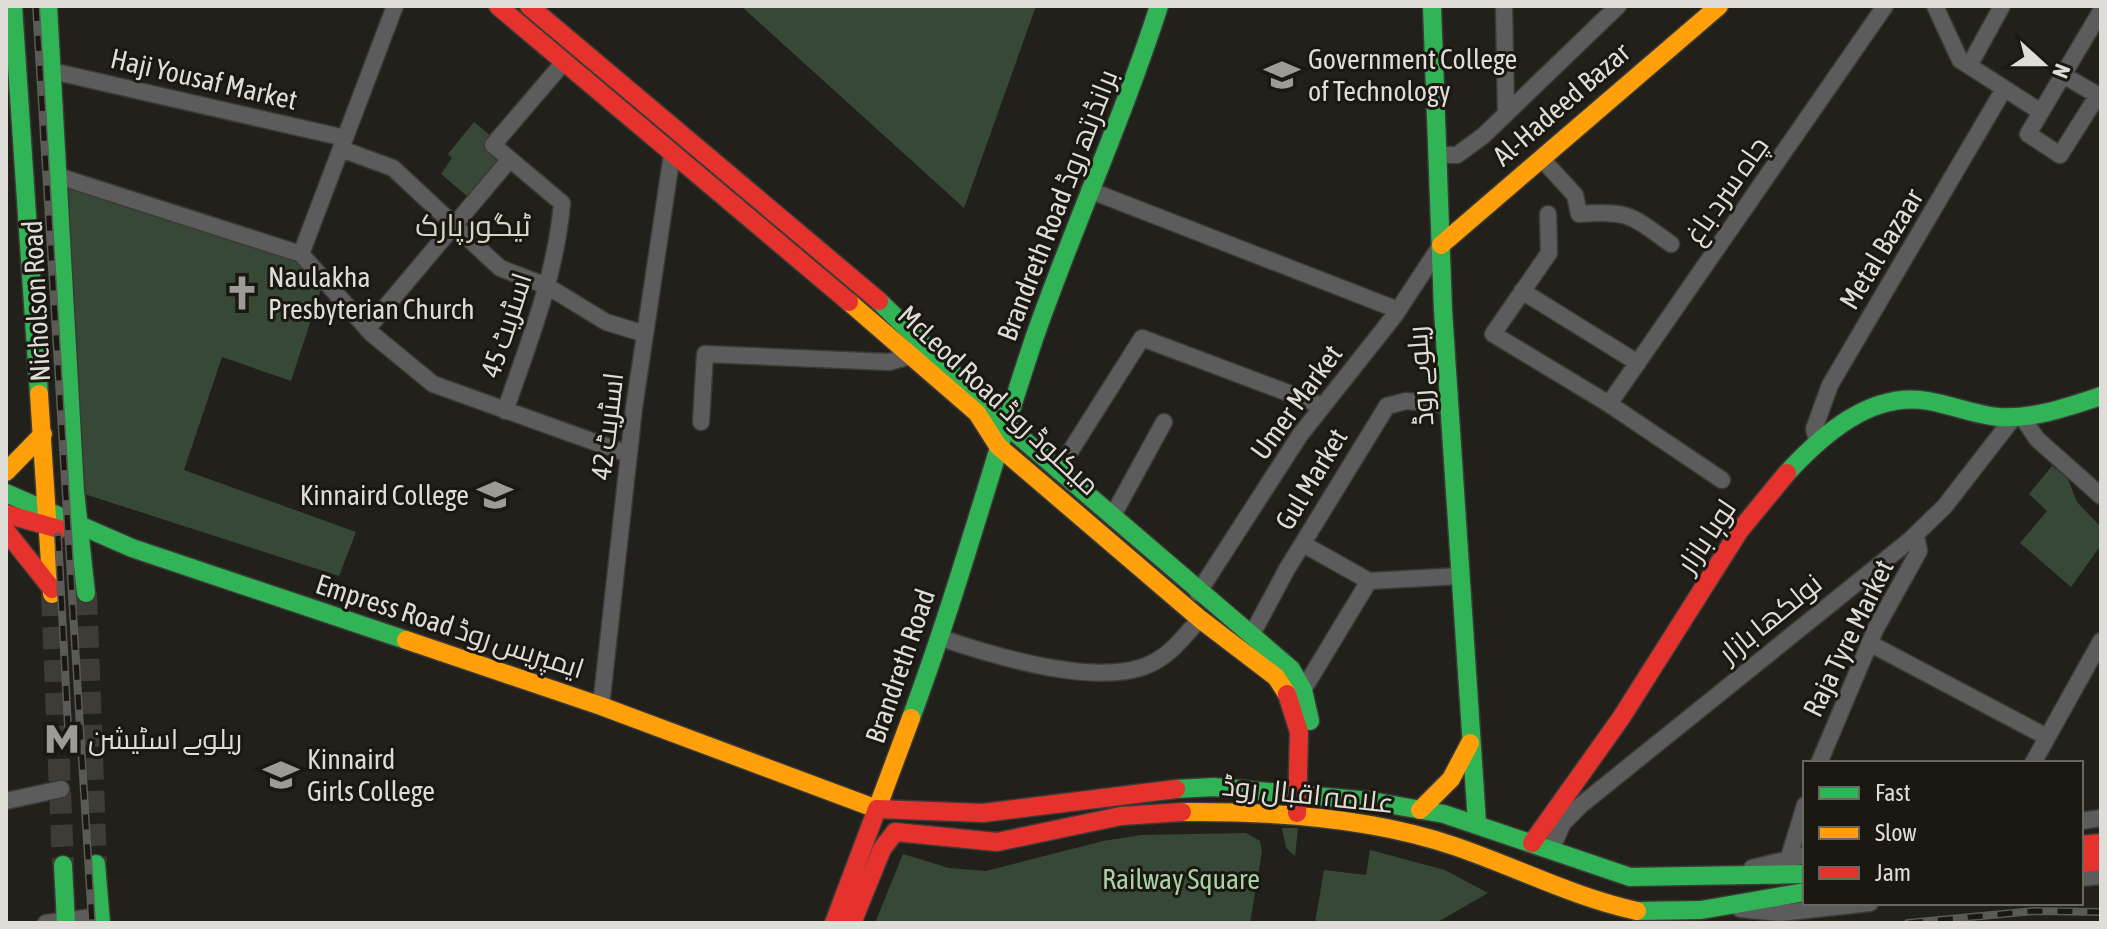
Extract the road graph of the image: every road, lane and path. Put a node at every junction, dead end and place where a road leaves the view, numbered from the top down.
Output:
1 (13, 6) edge
2 (48, 6) edge
3 (395, 6) edge
4 (498, 6) edge
5 (529, 6) edge
6 (1159, 6) edge
7 (1432, 6) edge
8 (1504, 6) edge
9 (1618, 6) edge
10 (1719, 6) edge
11 (1885, 6) edge
12 (1935, 6) edge
13 (2002, 6) edge
14 (2101, 11) edge
15 (564, 62) junction
16 (1969, 66) junction
17 (52, 71) junction
18 (2063, 75) junction
19 (2004, 89) junction
20 (2099, 96) edge
21 (2041, 112) junction
22 (1506, 114) junction
23 (343, 144) junction
24 (672, 154) junction
25 (1439, 155) junction
26 (1541, 158) junction
27 (510, 159) junction
28 (730, 172) junction
29 (58, 176) junction
30 (1089, 190) junction
31 (715, 192) junction
32 (1548, 214) dead end
33 (453, 228) junction
34 (1671, 244) dead end
35 (1441, 245) junction
36 (301, 254) junction
37 (547, 286) junction
38 (1522, 291) junction
39 (1398, 310) junction
40 (367, 329) junction
41 (645, 334) junction
42 (914, 355) junction
43 (1638, 363) junction
44 (2101, 396) edge
45 (1609, 404) junction
46 (1450, 405) junction
47 (1323, 406) junction
48 (505, 411) junction
49 (2018, 417) junction
50 (701, 422) dead end
51 (1164, 422) dead end
52 (1005, 424) junction
53 (43, 434) junction
54 (1817, 440) junction
55 (998, 446) junction
56 (628, 454) junction
57 (1059, 469) junction
58 (6, 472) edge
59 (1722, 480) dead end
60 (6, 493) edge
61 (2101, 496) edge
62 (6, 514) edge
63 (48, 517) junction
64 (1112, 517) junction
65 (80, 528) junction
66 (6, 531) edge
67 (1916, 535) junction
68 (1303, 544) junction
69 (1460, 576) junction
70 (1369, 581) junction
71 (86, 593) tunnel mouth
72 (1198, 593) junction
73 (1200, 619) junction
74 (1251, 636) junction
75 (941, 638) junction
76 (2101, 641) edge
77 (1869, 643) junction
78 (1303, 690) junction
79 (601, 706) junction
80 (2047, 737) junction
81 (1471, 742) junction
82 (1820, 761) edge
83 (2034, 761) edge
84 (61, 789) dead end
85 (1305, 794) junction
86 (6, 801) edge
87 (877, 809) junction
88 (1420, 810) junction
89 (1803, 818) edge
90 (1303, 819) junction
91 (1477, 823) junction
92 (1532, 843) junction
93 (1551, 850) junction
94 (1797, 856) edge
95 (96, 864) tunnel mouth
96 (63, 865) tunnel mouth
97 (1731, 874) junction
98 (1798, 884) edge
99 (1852, 905) edge
100 (1722, 908) junction
101 (101, 920) edge
102 (66, 921) edge
103 (46, 923) edge
104 (834, 923) edge
105 (852, 923) edge

1 - 53 main road, Nicholson Road
2 - 17 main road, Nicholson Road
3 - 23 street
4 - 15 main road, McLeod Road میکلوڈ روڈ
5 - 28 main road, McLeod Road میکلوڈ روڈ
6 - 30 main road, Brandreth Road برانڈرتھ روڈ
7 - 25 main road, ریلوے روڈ
8 - 22 street
9 - 22 street
10 - 26 main road, Al-Hadeed Bazar
11 - 43 street, چاہ سرد باغ
12 - 16 street
13 - 16 street
14 - 18 street
15 - 24 main road, McLeod Road میکلوڈ روڈ
15 - 27 street, اسٹریٹ 45
16 - 19 street
17 - 23 street, Haji Yousaf Market
17 - 29 main road, Nicholson Road
18 - 20 street
18 - 21 street
19 - 21 street
19 - 54 street, Metal Bazaar
20 - 21 street
22 - 25 street
23 - 33 street, Haji Yousaf Market
23 - 36 street
24 - 31 main road, McLeod Road میکلوڈ روڈ
24 - 41 street, اسٹریٹ 42
25 - 35 main road, ریلوے روڈ
26 - 34 street
26 - 35 main road, Al-Hadeed Bazar
27 - 33 street
27 - 37 street, اسٹریٹ 45
28 - 31 main road
28 - 52 main road, McLeod Road میکلوڈ روڈ
29 - 36 street
29 - 65 main road, Nicholson Road
30 - 39 street
30 - 52 main road, Brandreth Road برانڈرتھ روڈ
31 - 42 main road, McLeod Road میکلوڈ روڈ
32 - 38 street
33 - 37 street, Haji Yousaf Market
33 - 40 street
35 - 39 street, Umer Market
35 - 46 main road, ریلوے روڈ
36 - 40 street
37 - 41 street, Haji Yousaf Market
37 - 48 street, اسٹریٹ 45
38 - 43 street
38 - 45 street
39 - 47 street, Umer Market
40 - 48 street
41 - 56 street, اسٹریٹ 42
42 - 50 street
42 - 55 main road, McLeod Road میکلوڈ روڈ
43 - 45 street, چاہ سرد باغ
44 - 49 main road
45 - 59 street
46 - 68 street, Gul Market
46 - 69 main road, ریلوے روڈ
47 - 57 street
47 - 72 street, Umer Market
48 - 56 street
49 - 54 main road, لوہا بازار
49 - 61 street
49 - 67 street, نولکھا بازار
51 - 64 street
52 - 55 main road, Brandreth Road
52 - 57 main road, McLeod Road میکلوڈ روڈ
53 - 58 main road
53 - 63 main road, Nicholson Road
54 - 92 main road, لوہا بازار
55 - 73 main road, McLeod Road میکلوڈ روڈ
55 - 75 main road, Brandreth Road
56 - 79 street, اسٹریٹ 42
57 - 64 main road, McLeod Road میکلوڈ روڈ
60 - 63 main road, Empress Road ایمپریس روڈ
62 - 63 main road, Empress Road ایمپریس روڈ
63 - 65 main road, Empress Road ایمپریس روڈ
63 - 66 main road, Nicholson Road
64 - 72 main road, McLeod Road میکلوڈ روڈ
65 - 71 main road, Nicholson Road
65 - 79 main road, Empress Road ایمپریس روڈ
67 - 77 street, Raja Tyre Market
67 - 93 street, نولکھا بازار
68 - 70 street
68 - 74 street, Gul Market
69 - 70 street
69 - 81 main road, ریلوے روڈ
70 - 78 street
72 - 74 main road, McLeod Road میکلوڈ روڈ
73 - 75 street
73 - 85 main road, McLeod Road میکلوڈ روڈ
74 - 78 main road, McLeod Road میکلوڈ روڈ
75 - 87 main road, Brandreth Road
76 - 80 street
77 - 80 street
77 - 82 street, Raja Tyre Market
78 - 85 main road, McLeod Road میکلوڈ روڈ
79 - 87 main road, Empress Road ایمپریس روڈ
80 - 83 street
81 - 88 main road
81 - 91 main road, ریلوے روڈ
84 - 86 street
85 - 87 main road, علامہ اقبال روڈ
85 - 88 main road, علامہ اقبال روڈ
85 - 90 main road, McLeod Road میکلوڈ روڈ
87 - 104 main road, Brandreth Road
88 - 91 main road, علامہ اقبال روڈ
89 - 94 street
90 - 100 main road, علامہ اقبال روڈ
90 - 105 main road, علامہ اقبال روڈ
91 - 92 main road, علامہ اقبال روڈ
92 - 93 main road, علامہ اقبال روڈ
93 - 97 main road, علامہ اقبال روڈ
94 - 97 street
95 - 101 main road
96 - 102 main road
97 - 98 main road, علامہ اقبال روڈ
98 - 100 main road, علامہ اقبال روڈ
99 - 100 street
101 - 102 street
102 - 103 street

